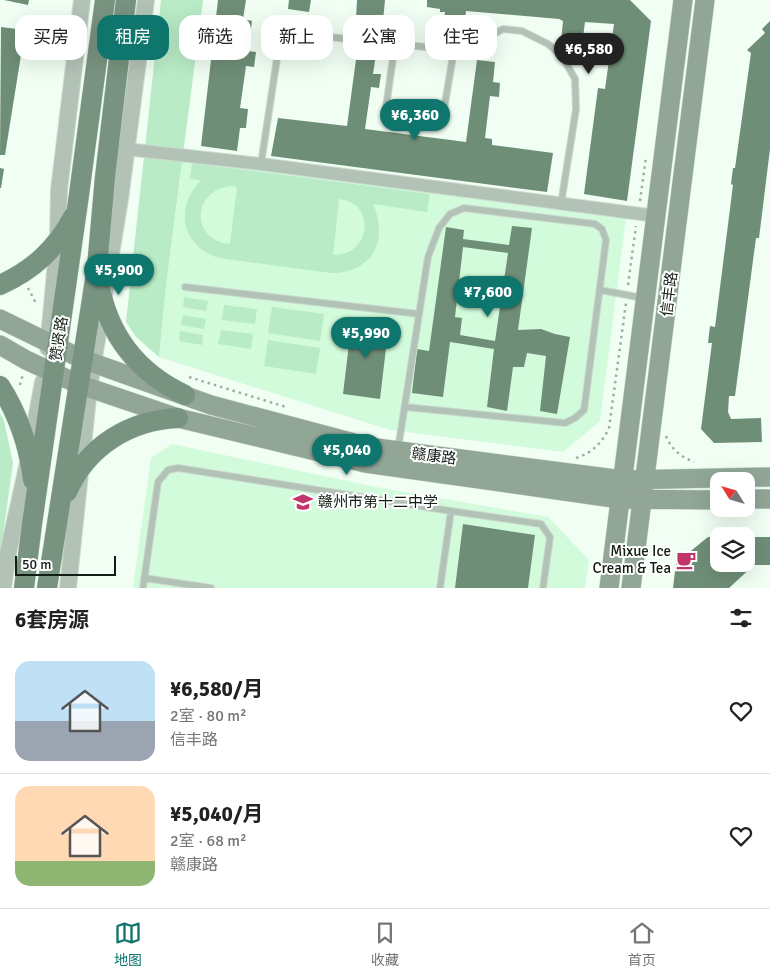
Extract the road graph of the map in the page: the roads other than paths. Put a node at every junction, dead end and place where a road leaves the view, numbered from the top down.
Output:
1 (82, 0) edge
2 (105, 0) edge
3 (126, 0) edge
4 (146, 0) edge
5 (683, 0) edge
6 (706, 0) edge
7 (497, 33) edge
8 (343, 39) edge
9 (393, 60) edge
10 (452, 60) edge
11 (126, 149) junction
12 (260, 164) junction
13 (78, 202) junction
14 (561, 204) junction
15 (656, 216) junction
16 (58, 241) junction
17 (97, 266) junction
18 (0, 285) edge
19 (185, 287) dead end
20 (600, 290) junction
21 (646, 299) junction
22 (102, 301) junction
23 (420, 314) junction
24 (0, 319) edge
25 (0, 345) edge
26 (53, 346) junction
27 (87, 361) junction
28 (49, 371) junction
29 (0, 386) edge
30 (83, 386) junction
31 (185, 396) junction
32 (405, 407) junction
33 (178, 418) junction
34 (397, 451) junction
35 (29, 458) junction
36 (80, 468) junction
37 (770, 477) edge
38 (623, 480) junction
39 (645, 480) junction
40 (620, 499) junction
41 (770, 499) edge
42 (643, 500) junction
43 (710, 500) edge
44 (755, 500) edge
45 (450, 512) junction
46 (60, 513) junction
47 (32, 524) junction
48 (144, 578) junction
49 (3, 588) edge
50 (24, 588) edge
51 (47, 588) edge
52 (68, 588) edge
53 (143, 588) edge
54 (212, 588) edge
55 (440, 588) edge
56 (543, 588) edge
57 (609, 588) edge
58 (631, 588) edge

1 - 16 street
2 - 13 main road, 赞贤路
3 - 17 main road, 赞贤路
4 - 11 street
5 - 15 main road, 信丰路
6 - 39 main road, 信丰路
7 - 14 lane
8 - 12 lane
9 - 10 lane
11 - 12 street
11 - 22 street
12 - 14 street
13 - 16 main road
13 - 26 main road, 赞贤路
14 - 15 street
15 - 21 main road, 信丰路
16 - 18 main road
16 - 26 street
17 - 22 main road
17 - 27 main road, 赞贤路
19 - 23 lane
20 - 21 lane
20 - 23 lane
20 - 32 lane
21 - 38 main road, 信丰路
22 - 27 street
22 - 31 main road
23 - 32 lane
24 - 26 main road, 赣康路
25 - 28 main road, 赣康路
26 - 27 main road, 赣康路
26 - 28 main road, 赞贤路
27 - 30 main road, 赞贤路
27 - 31 main road, 赣康路
28 - 30 main road, 赣康路
28 - 35 street
28 - 47 main road, 赞贤路
29 - 35 main road
30 - 33 main road, 赣康路
30 - 36 street
30 - 46 main road, 赞贤路
31 - 34 main road, 赣康路
32 - 34 lane
33 - 36 main road
33 - 40 main road, 赣康路
34 - 38 main road, 赣康路
35 - 47 main road
35 - 49 street
36 - 46 main road
36 - 52 street
37 - 39 main road, 赣康路
38 - 39 main road, 赣康路
38 - 40 main road, 信丰路
39 - 42 main road, 信丰路
40 - 42 main road, 赣康路
40 - 57 main road, 信丰路
41 - 44 main road
42 - 43 main road, 赣康路
42 - 58 main road, 信丰路
45 - 48 lane
45 - 55 lane
45 - 56 lane
46 - 51 main road, 赞贤路
47 - 50 main road, 赞贤路
48 - 53 lane
48 - 54 lane

